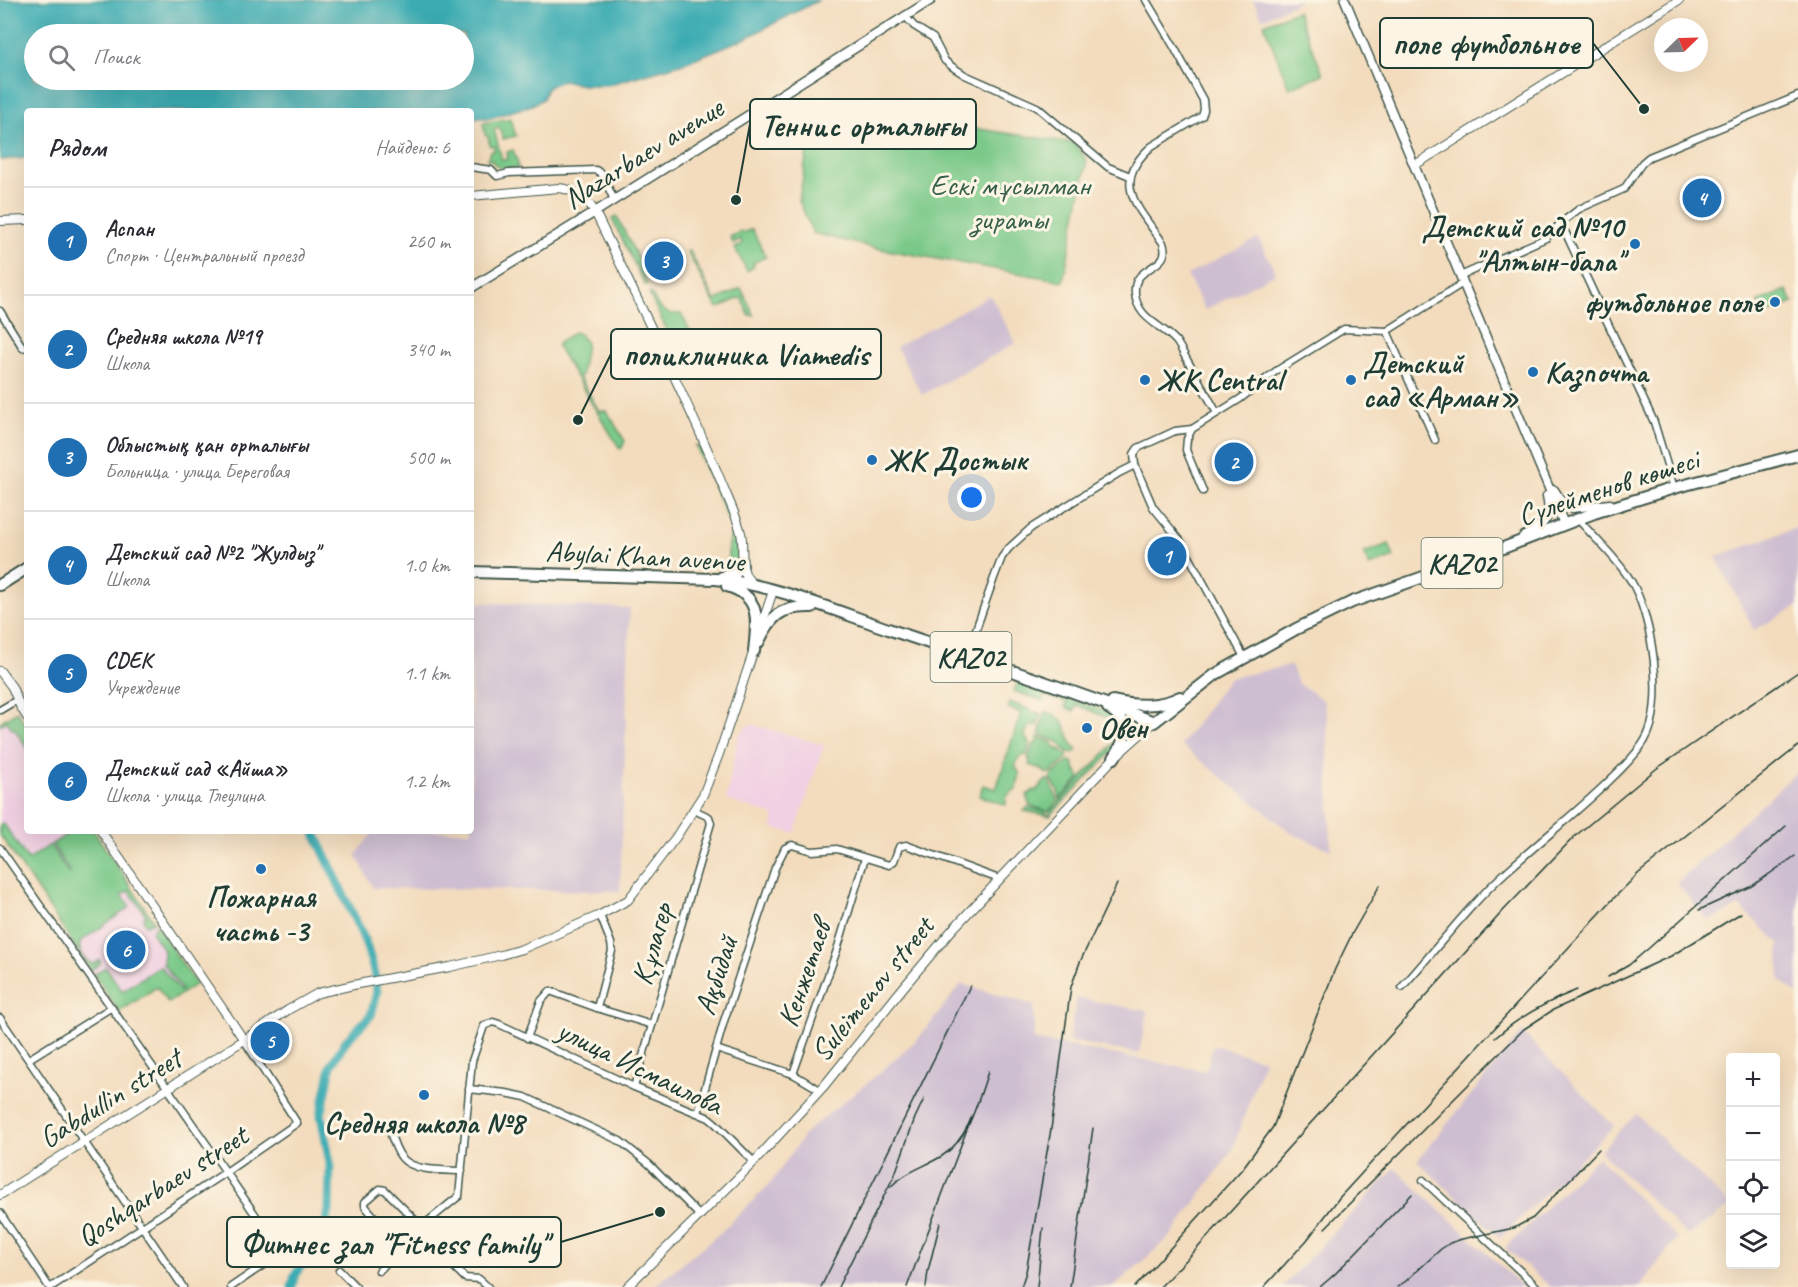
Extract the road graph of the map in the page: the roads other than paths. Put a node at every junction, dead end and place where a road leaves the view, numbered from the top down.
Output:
1 (932, 0) edge
2 (1146, 0) edge
3 (1345, 0) edge
4 (1679, 0) edge
5 (905, 16) junction
6 (1798, 96) edge
7 (1414, 165) junction
8 (474, 167) edge
9 (1130, 176) junction
10 (474, 196) edge
11 (614, 200) junction
12 (595, 212) junction
13 (24, 220) edge
14 (0, 221) edge
15 (1561, 223) junction
16 (1462, 279) junction
17 (474, 286) edge
18 (0, 311) edge
19 (1388, 331) junction
20 (23, 348) dead end
21 (1217, 413) junction
22 (1192, 429) junction
23 (1435, 440) dead end
24 (1797, 455) edge
25 (1135, 465) junction
26 (1539, 467) junction
27 (1674, 488) junction
28 (1203, 491) dead end
29 (1632, 501) junction
30 (1578, 519) junction
31 (1564, 525) junction
32 (1510, 545) junction
33 (742, 566) junction
34 (24, 569) edge
35 (474, 573) edge
36 (704, 579) junction
37 (2, 584) edge
38 (759, 588) junction
39 (771, 596) junction
40 (830, 609) junction
41 (754, 651) junction
42 (967, 656) junction
43 (1244, 657) junction
44 (0, 670) edge
45 (1207, 681) junction
46 (1086, 696) junction
47 (17, 700) junction
48 (0, 710) edge
49 (24, 712) edge
50 (1154, 722) junction
51 (1114, 758) junction
52 (694, 810) junction
53 (104, 834) edge
54 (0, 848) edge
55 (865, 858) junction
56 (999, 879) junction
57 (600, 915) junction
58 (1402, 987) dead end
59 (112, 1007) junction
60 (597, 1008) junction
61 (0, 1018) edge
62 (652, 1025) junction
63 (527, 1038) junction
64 (244, 1040) junction
65 (716, 1049) junction
66 (29, 1059) junction
67 (793, 1074) junction
68 (634, 1086) junction
69 (169, 1089) junction
70 (469, 1089) junction
71 (820, 1090) junction
72 (698, 1113) junction
73 (388, 1128) dead end
74 (84, 1142) junction
75 (754, 1162) junction
76 (462, 1171) junction
77 (226, 1172) junction
78 (1423, 1180) dead end
79 (0, 1195) edge
80 (0, 1213) edge
81 (700, 1216) junction
82 (142, 1227) junction
83 (421, 1227) junction
84 (401, 1248) junction
85 (339, 1270) dead end
86 (379, 1271) dead end
87 (50, 1287) edge
88 (183, 1287) edge
89 (231, 1287) edge
90 (356, 1287) edge
91 (488, 1287) edge
92 (627, 1287) edge
93 (1537, 1287) edge

1 - 5 main road, Nazarbaev avenue
2 - 9 street
3 - 7 main road
4 - 7 street
5 - 9 street
5 - 11 main road, Nazarbaev avenue
6 - 15 street
7 - 16 main road
8 - 11 street
9 - 21 street
10 - 12 street
11 - 12 main road, Nazarbaev avenue
12 - 17 main road, Nazarbaev avenue
12 - 33 street
13 - 14 street
15 - 16 street
15 - 27 street
16 - 19 street
16 - 26 main road
18 - 20 street
19 - 21 street
19 - 23 street
21 - 22 street
22 - 25 street
22 - 28 street
24 - 27 highway, Сүлейменов көшесі / KАZ02
25 - 42 street
25 - 43 street
26 - 29 main road
26 - 31 main road
26 - 32 main road
27 - 29 highway, Сүлейменов көшесі / KАZ02
29 - 30 highway, Сүлейменов көшесі / KАZ02
30 - 31 highway, Сүлейменов көшесі / KАZ02
30 - 58 street
31 - 32 highway, Сүлейменов көшесі / KАZ02
32 - 43 highway, Сүлейменов көшесі / KАZ02
33 - 36 highway
33 - 38 street
34 - 37 highway
35 - 36 highway, Abylai Khan avenue / KАZ02
36 - 38 highway, Abylai Khan avenue / KАZ02
36 - 41 highway
38 - 39 highway, Abylai Khan avenue / KАZ02
39 - 40 highway, Abylai Khan avenue / KАZ02
39 - 41 street, Gabdullin street
40 - 41 highway
40 - 42 highway, Abylai Khan avenue / KАZ02
41 - 52 street, Gabdullin street
42 - 46 highway, Abylai Khan avenue / KАZ02
43 - 45 highway, Сүлейменов көшесі / KАZ02
44 - 47 street
45 - 46 highway, KАZ02
45 - 50 highway, Сүлейменов көшесі / KАZ02
46 - 50 highway, Abylai Khan avenue / KАZ02
46 - 51 highway
47 - 48 street
47 - 49 street
50 - 51 street, Suleimenov street
51 - 56 street, Suleimenov street
52 - 57 street, Gabdullin street
52 - 62 street, Құлагер
53 - 64 street
54 - 59 street
55 - 56 street
55 - 65 street, Ақбидай
55 - 67 street, Кенжетаев
56 - 71 street, Suleimenov street
57 - 60 street
57 - 64 street, Gabdullin street
59 - 66 street
59 - 69 street
60 - 62 street
60 - 63 street
61 - 66 street
62 - 68 street, Құлагер
63 - 68 street, улица Исмаилова
63 - 70 street, улица Исмаилова
64 - 69 street, Gabdullin street
64 - 77 street, Qoshqarbaev street
65 - 67 street
65 - 72 street, Ақбидай
66 - 74 street
67 - 71 street, Кенжетаев
68 - 72 street, улица Исмаилова
69 - 74 street, Gabdullin street
69 - 77 street
70 - 76 street
70 - 81 street
71 - 75 street, Suleimenov street
72 - 75 street, улица Исмаилова
73 - 76 street
74 - 79 street, Gabdullin street
74 - 82 street
75 - 81 street, Suleimenov street
76 - 83 street
77 - 82 street, Qoshqarbaev street
77 - 89 street
78 - 93 street
80 - 87 street
81 - 92 street, Suleimenov street
82 - 87 street, Qoshqarbaev street
82 - 88 street
83 - 84 street
83 - 84 street
83 - 91 street
84 - 86 street
85 - 90 street

